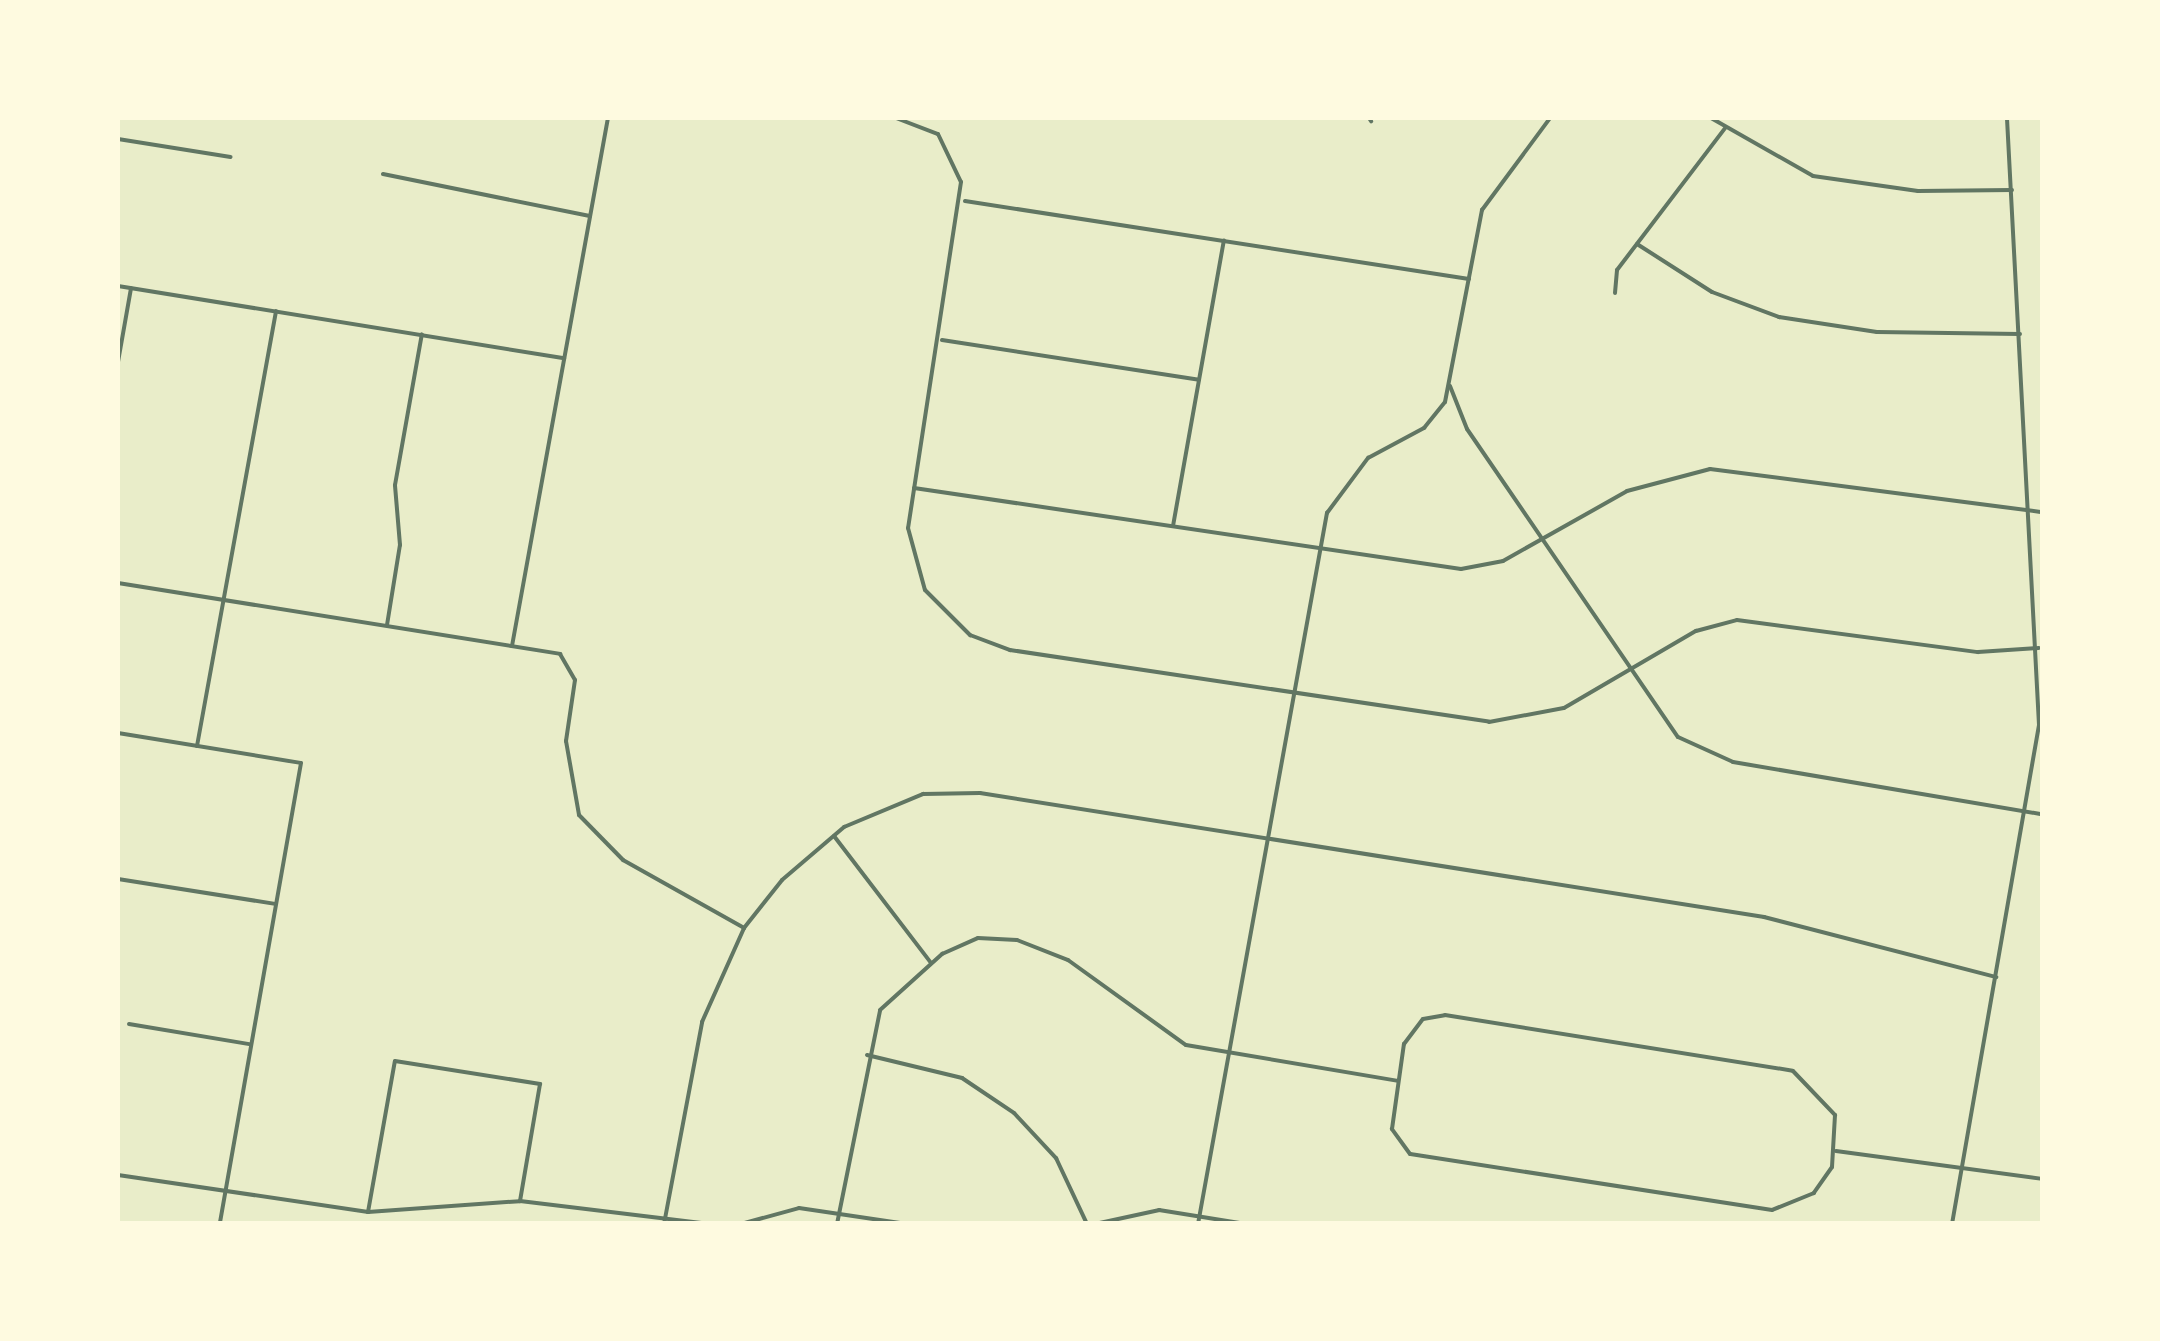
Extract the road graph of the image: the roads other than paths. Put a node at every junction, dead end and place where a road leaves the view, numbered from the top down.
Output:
1 (608, 118) edge
2 (896, 118) edge
3 (905, 118) edge
4 (1550, 118) edge
5 (1711, 118) edge
6 (2008, 118) edge
7 (1725, 128) junction
8 (118, 139) edge
9 (231, 157) dead end
10 (383, 174) dead end
11 (2012, 190) junction
12 (964, 201) junction
13 (590, 216) junction
14 (1224, 241) junction
15 (1638, 244) junction
16 (1469, 279) junction
17 (118, 286) edge
18 (131, 288) junction
19 (1615, 293) dead end
20 (276, 310) junction
21 (422, 334) junction
22 (2020, 334) junction
23 (940, 339) junction
24 (564, 358) junction
25 (118, 362) edge
26 (1199, 380) junction
27 (1450, 386) junction
28 (914, 488) junction
29 (2031, 512) junction
30 (2042, 512) edge
31 (1173, 526) junction
32 (1548, 536) junction
33 (1319, 548) junction
34 (118, 583) edge
35 (224, 600) junction
36 (387, 626) junction
37 (512, 646) junction
38 (2039, 648) junction
39 (1630, 672) junction
40 (1293, 694) junction
41 (118, 733) edge
42 (198, 746) junction
43 (2025, 810) junction
44 (2042, 814) edge
45 (834, 835) junction
46 (1267, 838) junction
47 (118, 879) edge
48 (276, 904) junction
49 (744, 928) junction
50 (931, 963) junction
51 (1996, 977) junction
52 (129, 1024) dead end
53 (250, 1044) junction
54 (867, 1054) junction
55 (1228, 1054) junction
56 (1398, 1081) junction
57 (1836, 1151) junction
58 (1962, 1168) junction
59 (118, 1175) edge
60 (2042, 1179) edge
61 (223, 1191) junction
62 (520, 1201) junction
63 (368, 1212) junction
64 (839, 1212) junction
65 (1199, 1214) junction
66 (664, 1221) edge
67 (220, 1224) edge
68 (710, 1224) edge
69 (741, 1224) edge
70 (837, 1224) edge
71 (907, 1224) edge
72 (1087, 1224) edge
73 (1095, 1224) edge
74 (1198, 1224) edge
75 (1246, 1224) edge
76 (1952, 1224) edge

1 - 13 street
2 - 3 street
3 - 12 street
4 - 16 street
5 - 7 street
6 - 11 street
7 - 11 street
7 - 15 street
8 - 9 street
10 - 13 street
11 - 22 street
12 - 14 street
12 - 23 street
13 - 24 street
14 - 16 street
14 - 26 street
15 - 19 street
15 - 22 street
16 - 27 street
17 - 18 street
18 - 20 street
18 - 25 street
20 - 21 street
20 - 35 street
21 - 24 street
21 - 36 street
22 - 29 street
23 - 26 street
23 - 28 street
24 - 37 street
26 - 31 street
27 - 32 street
27 - 33 street
28 - 31 street
28 - 40 street
29 - 30 street
29 - 32 street
29 - 38 street
31 - 33 street
32 - 33 street
32 - 39 street
33 - 40 street
34 - 35 street
35 - 36 street
35 - 42 street
36 - 37 street
37 - 49 street
38 - 39 street
38 - 43 street
39 - 40 street
39 - 43 street
40 - 46 street
41 - 42 street
42 - 48 street
43 - 44 street
43 - 51 street
45 - 46 street
45 - 49 street
45 - 50 street
46 - 51 street
46 - 55 street
47 - 48 street
48 - 53 street
49 - 66 street
50 - 54 street
50 - 55 street
51 - 58 street
52 - 53 street
53 - 61 street
54 - 64 street
54 - 72 street
55 - 56 street
55 - 65 street
56 - 57 street
56 - 57 street
57 - 58 street
58 - 60 street
58 - 76 street
59 - 61 street
61 - 63 street
61 - 67 street
62 - 63 street
62 - 63 street
62 - 66 street
64 - 69 street
64 - 70 street
64 - 71 street
65 - 73 street
65 - 74 street
65 - 75 street
66 - 68 street

